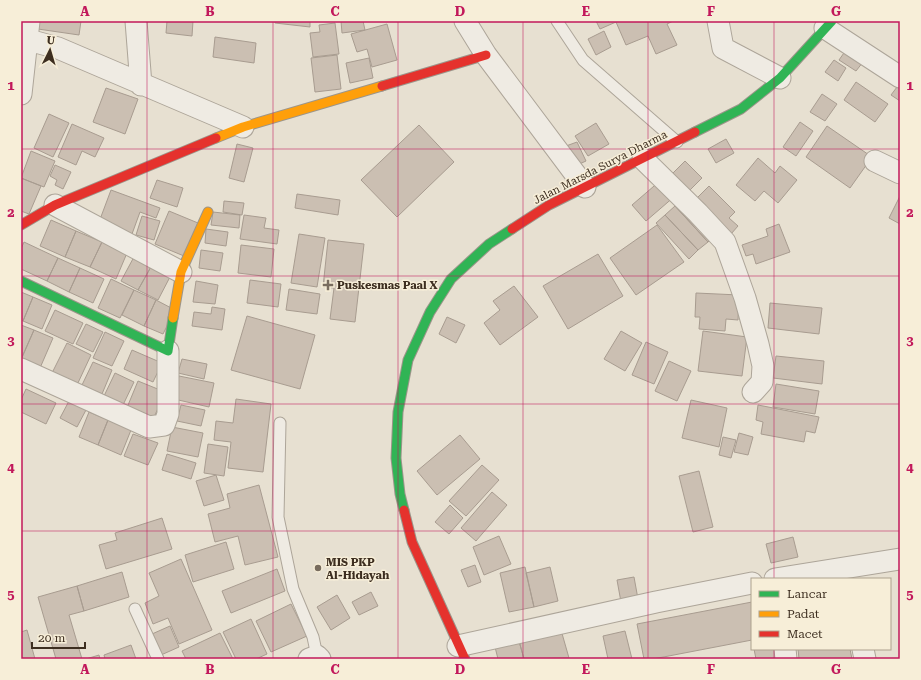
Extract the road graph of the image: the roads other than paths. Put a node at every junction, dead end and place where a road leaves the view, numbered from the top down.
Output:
1 (136, 21) edge
2 (464, 21) edge
3 (557, 21) edge
4 (718, 21) edge
5 (828, 24) edge
6 (26, 33) edge
7 (486, 55) junction
8 (900, 77) edge
9 (780, 78) junction
10 (141, 85) junction
11 (21, 94) edge
12 (243, 127) junction
13 (676, 142) junction
14 (643, 159) junction
15 (875, 161) dead end
16 (900, 173) edge
17 (585, 187) junction
18 (55, 205) junction
19 (208, 212) dead end
20 (21, 225) edge
21 (182, 272) junction
22 (21, 281) edge
23 (168, 351) junction
24 (21, 369) edge
25 (753, 392) dead end
26 (280, 423) dead end
27 (900, 559) edge
28 (848, 574) edge
29 (790, 578) edge
30 (751, 583) edge
31 (135, 609) dead end
32 (461, 652) edge
33 (315, 658) edge
34 (158, 659) edge

1 - 10 street
2 - 7 street
3 - 13 lane
4 - 9 street
5 - 8 street
5 - 9 main road, Jalan Marsda Surya Dharma
6 - 10 street
6 - 11 street
7 - 12 main road
7 - 17 street
9 - 13 main road, Jalan Marsda Surya Dharma
10 - 12 street
12 - 18 main road
13 - 14 main road, Jalan Marsda Surya Dharma
14 - 17 main road, Jalan Marsda Surya Dharma
14 - 25 street
15 - 16 street
17 - 32 main road, Jalan Marsda Surya Dharma
18 - 20 main road
18 - 21 street
19 - 21 main road
21 - 23 main road
22 - 23 main road
23 - 24 street
26 - 33 lane
27 - 28 street
28 - 29 street
30 - 32 street
31 - 34 lane

